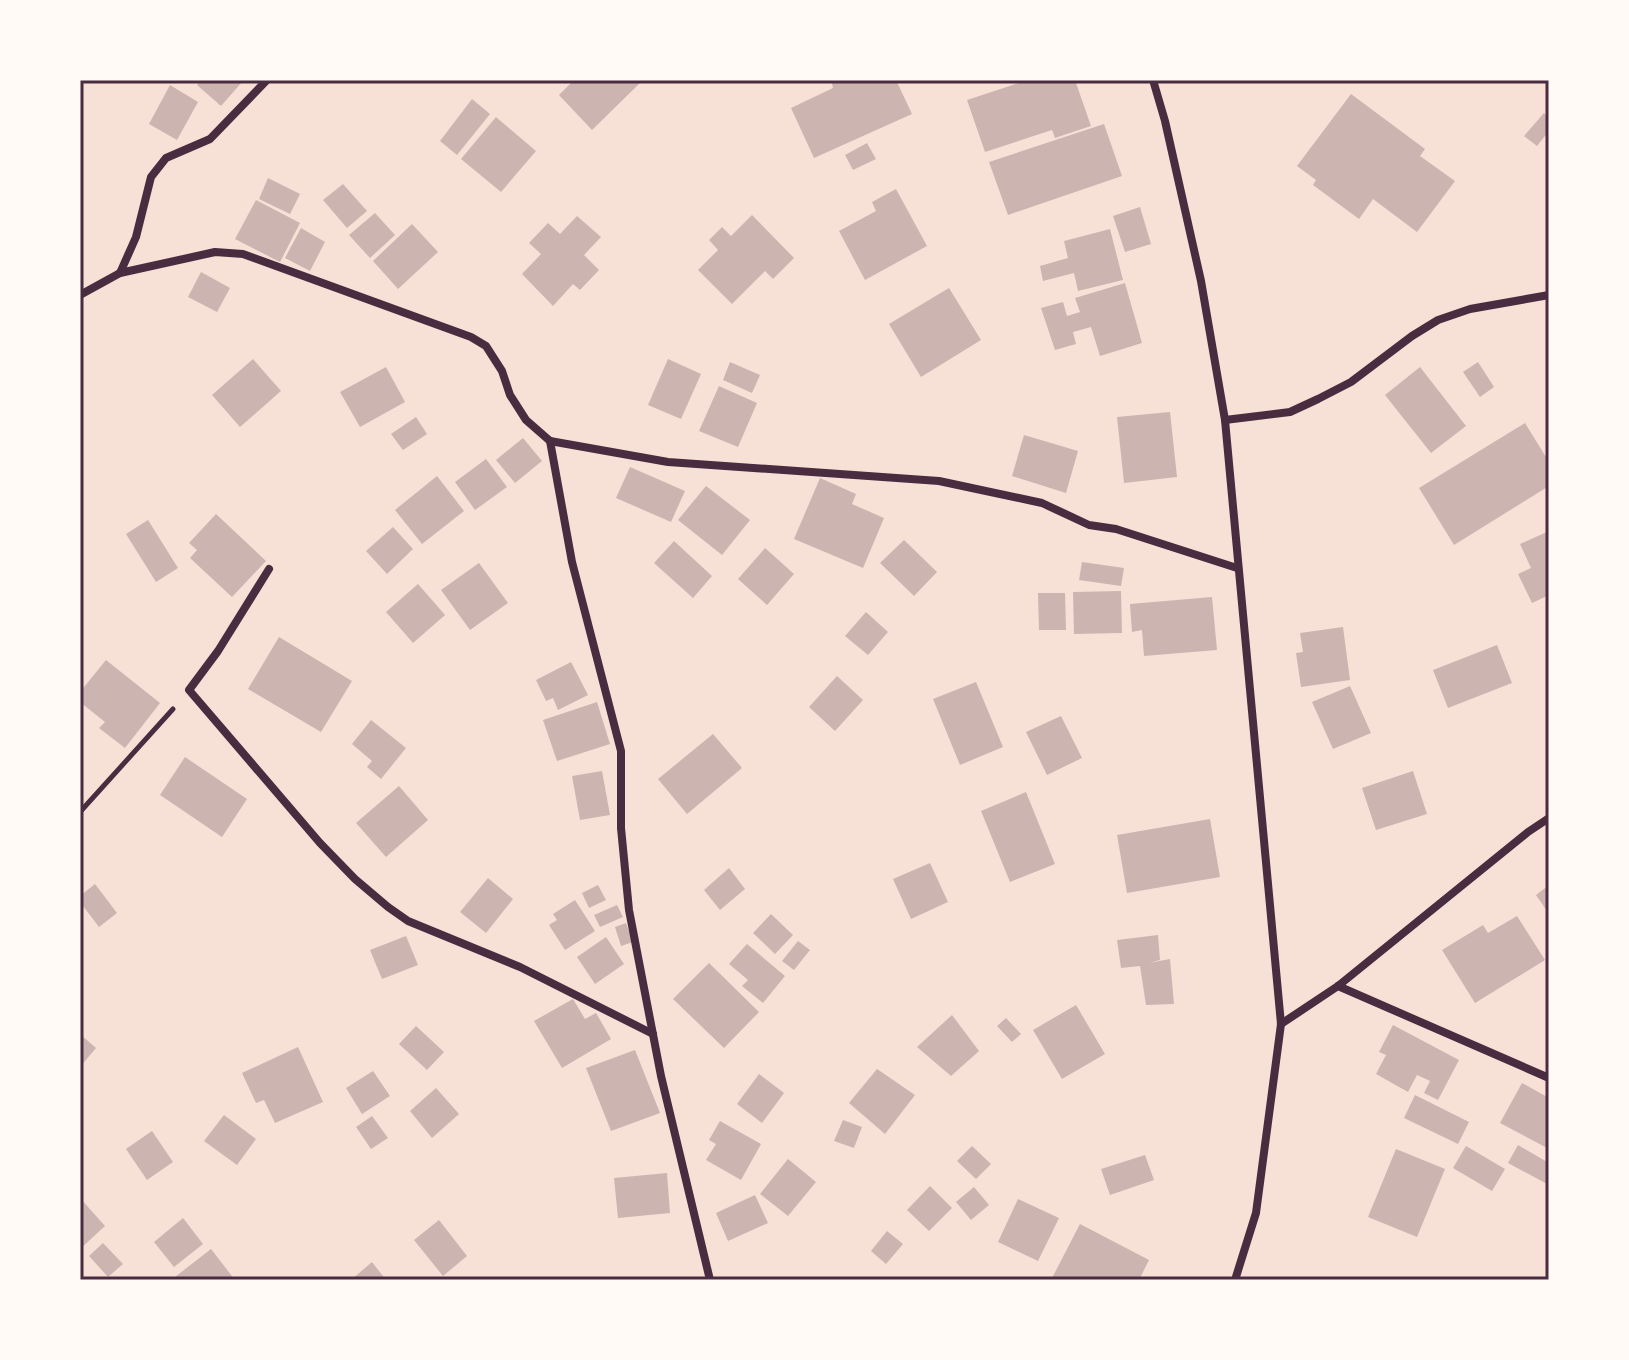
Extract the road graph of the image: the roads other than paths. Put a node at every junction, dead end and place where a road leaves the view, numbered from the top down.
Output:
1 (267, 80) edge
2 (1153, 80) edge
3 (120, 273) junction
4 (80, 295) edge
5 (1549, 295) edge
6 (1225, 420) junction
7 (550, 441) junction
8 (1237, 568) junction
9 (269, 569) dead end
10 (1549, 818) edge
11 (1338, 986) junction
12 (1281, 1024) junction
13 (653, 1034) junction
14 (1549, 1078) edge
15 (710, 1280) edge
16 (1235, 1280) edge

1 - 3 street
2 - 6 street
3 - 4 street
3 - 7 street
5 - 6 street
6 - 8 street
7 - 8 street
7 - 13 street
8 - 12 street
9 - 13 street
10 - 11 street
11 - 12 street
11 - 14 street
12 - 16 street
13 - 15 street

